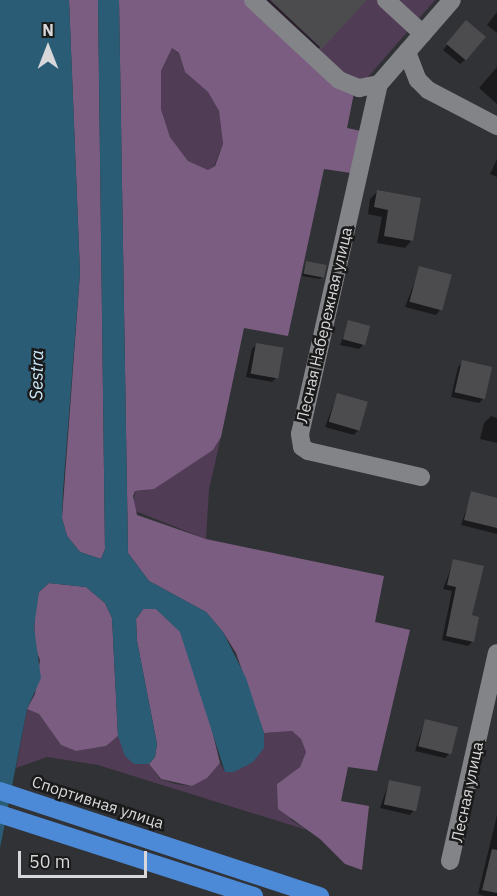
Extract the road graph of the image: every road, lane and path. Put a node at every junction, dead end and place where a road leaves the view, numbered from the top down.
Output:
1 (253, 0) edge
2 (386, 0) edge
3 (452, 0) edge
4 (423, 34) junction
5 (407, 52) junction
6 (379, 84) junction
7 (497, 126) edge
8 (421, 477) dead end
9 (497, 653) edge
10 (0, 791) edge
11 (0, 814) edge
12 (450, 861) dead end
13 (254, 896) edge
14 (320, 896) edge

1 - 6 street
2 - 4 street
3 - 4 street
4 - 5 street
5 - 6 street
5 - 7 street
6 - 8 street, Лесная Набережная улица
9 - 12 street, Лесная улица
10 - 14 highway, Спортивная улица
11 - 13 highway

